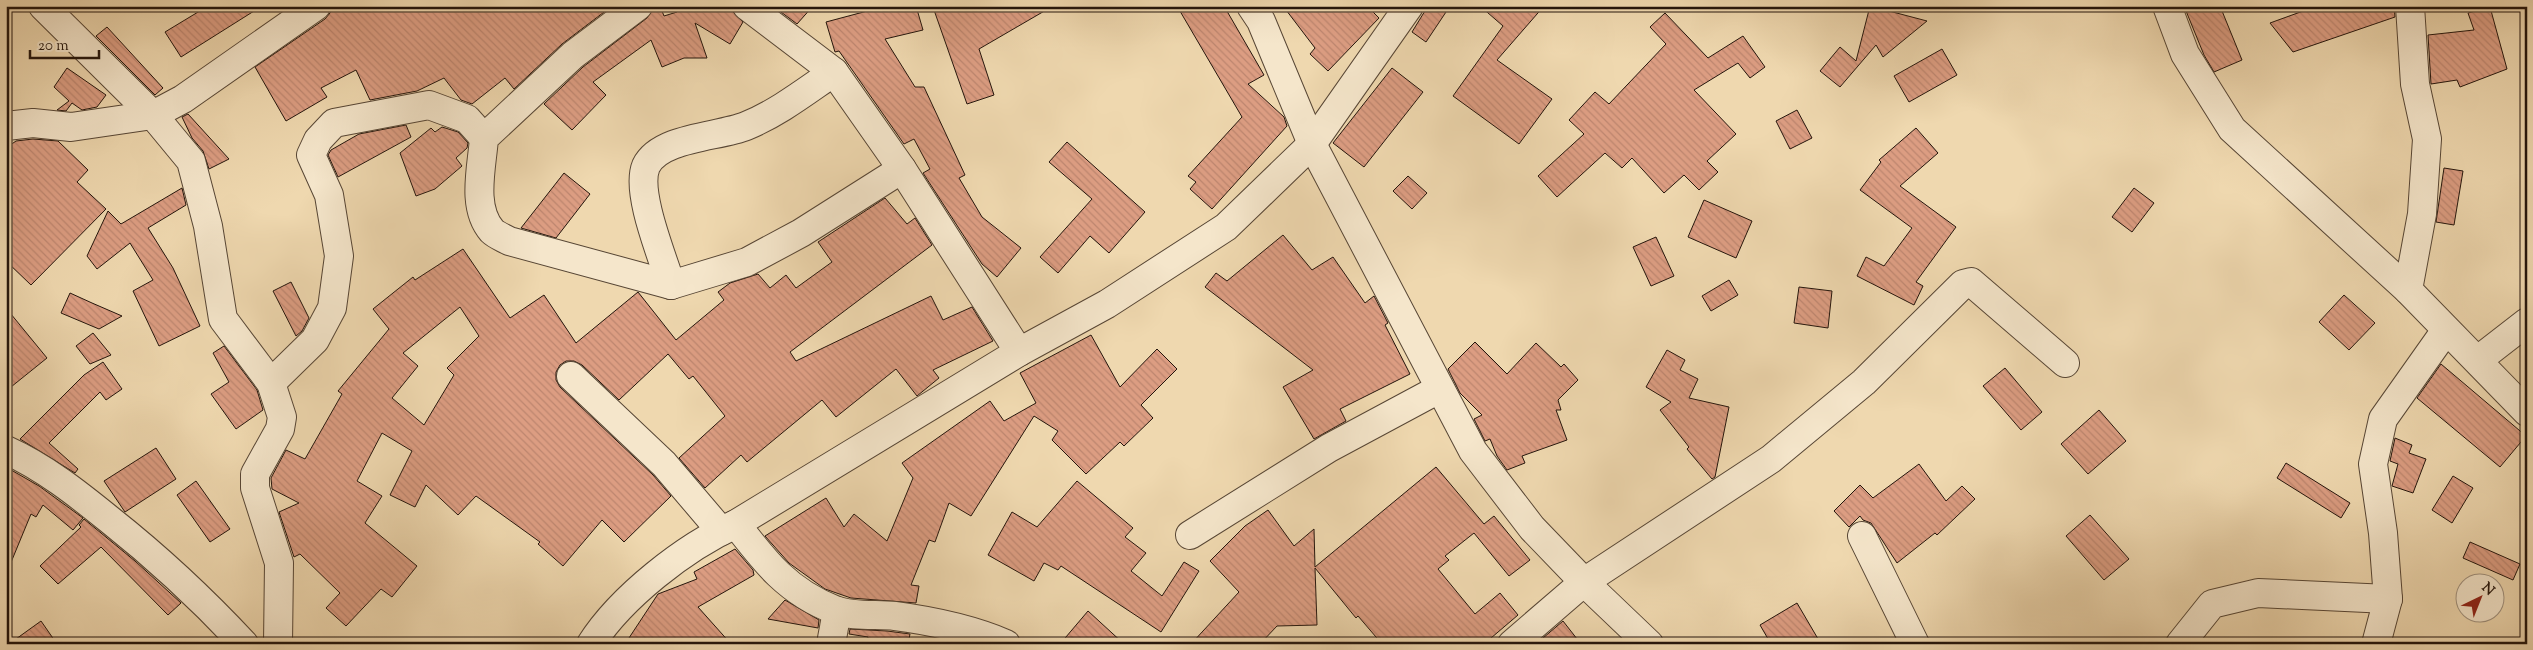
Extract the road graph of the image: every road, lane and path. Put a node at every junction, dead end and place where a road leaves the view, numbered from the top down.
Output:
1 (43, 6) edge
2 (316, 6) edge
3 (638, 6) edge
4 (747, 6) edge
5 (1251, 6) edge
6 (1409, 6) edge
7 (2167, 6) edge
8 (2410, 6) edge
9 (834, 72) junction
10 (153, 115) junction
11 (6, 126) edge
12 (484, 138) junction
13 (1312, 144) junction
14 (902, 169) junction
15 (672, 285) junction
16 (2408, 290) junction
17 (2527, 322) edge
18 (2446, 330) junction
19 (1019, 352) junction
20 (2478, 360) junction
21 (2065, 363) dead end
22 (571, 376) dead end
23 (271, 384) junction
24 (1439, 388) junction
25 (2527, 412) edge
26 (6, 450) edge
27 (728, 528) junction
28 (1190, 535) dead end
29 (1862, 536) dead end
30 (1584, 582) junction
31 (2388, 600) junction
32 (837, 611) junction
33 (244, 644) edge
34 (278, 644) edge
35 (591, 644) edge
36 (831, 644) edge
37 (1006, 644) edge
38 (1512, 644) edge
39 (1649, 644) edge
40 (1915, 644) edge
41 (2180, 644) edge
42 (2376, 644) edge

1 - 10 street
2 - 10 street
3 - 12 street
4 - 9 street
5 - 13 street
6 - 13 street
7 - 16 street
8 - 16 street
9 - 14 street
9 - 15 street
10 - 11 street
10 - 23 street
12 - 15 street
12 - 23 street
13 - 19 street
13 - 24 street
14 - 15 street
14 - 19 street
16 - 18 street
17 - 20 street
18 - 20 street
18 - 31 street
19 - 27 street
20 - 25 street
21 - 30 street
22 - 27 street
23 - 34 street
24 - 28 street
24 - 30 street
26 - 33 street
27 - 32 street
27 - 35 street
29 - 40 street
30 - 38 street
30 - 39 street
31 - 41 street
31 - 42 street
32 - 36 street
32 - 37 street

